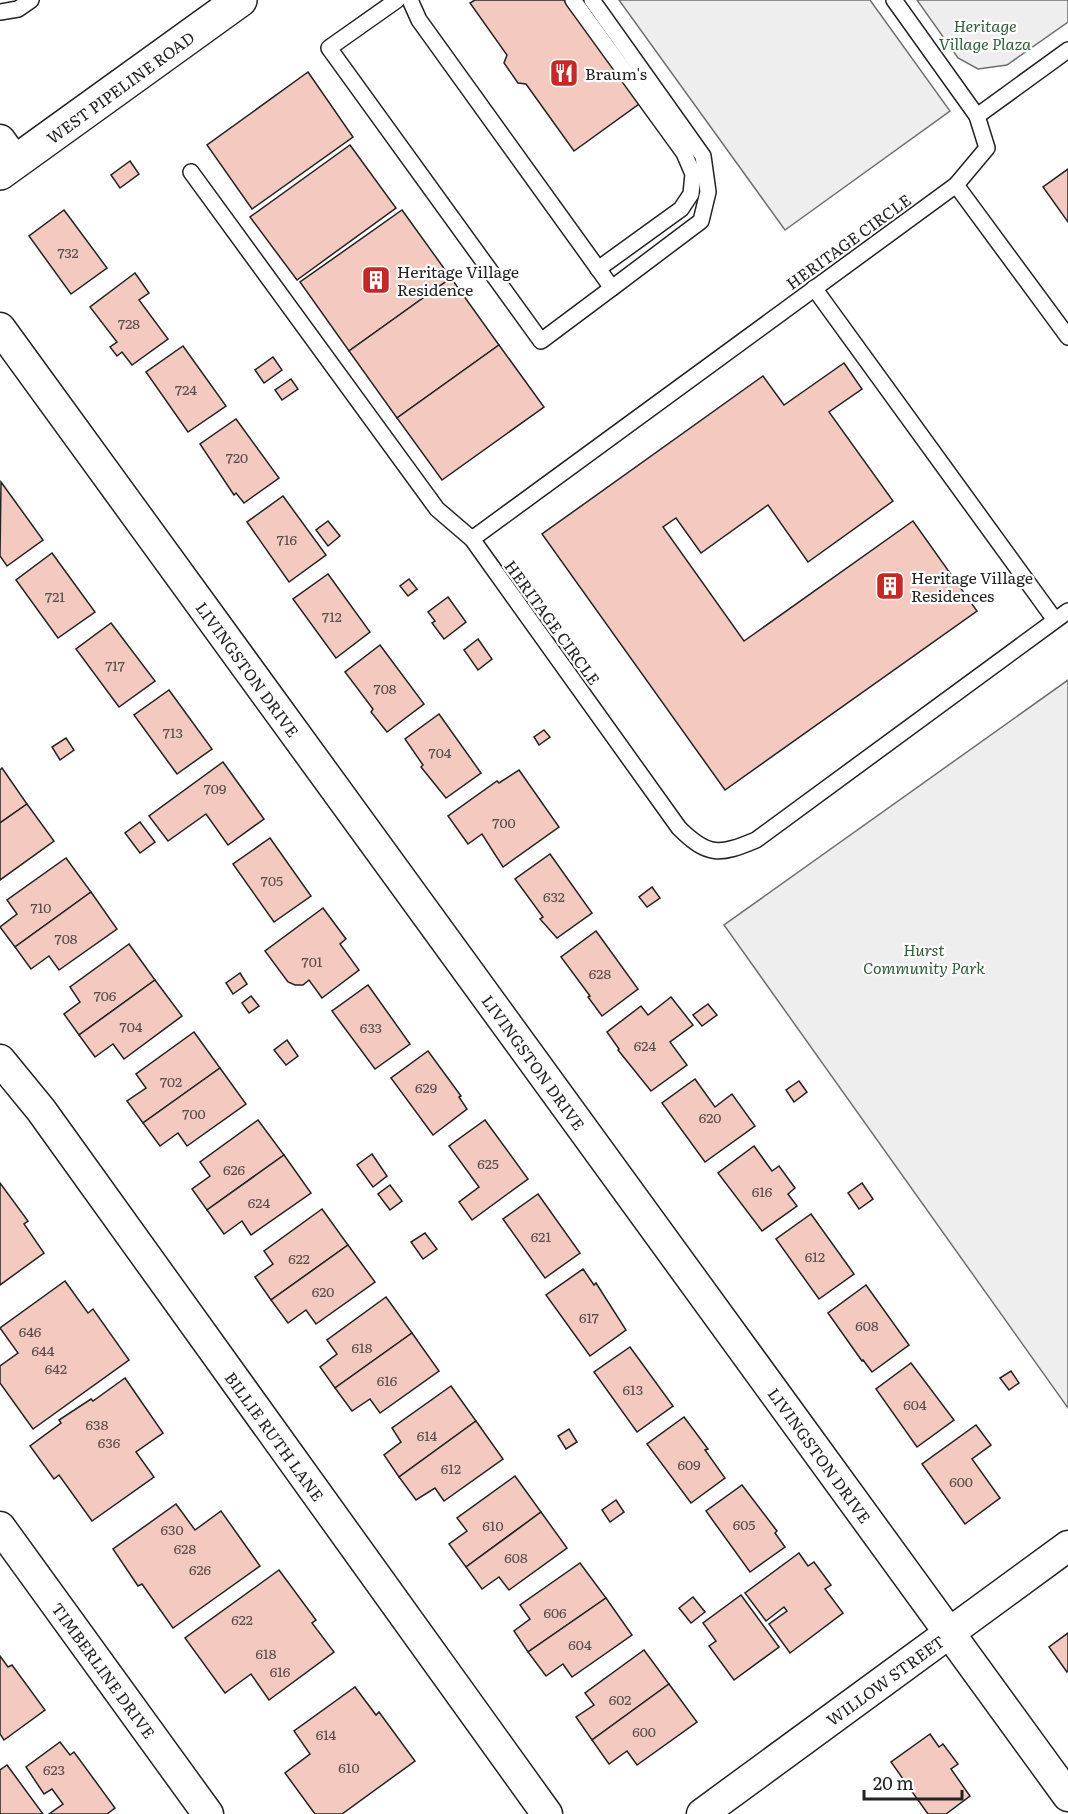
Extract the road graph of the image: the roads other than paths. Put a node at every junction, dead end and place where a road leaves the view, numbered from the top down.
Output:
1 (31, 0) edge
2 (240, 0) edge
3 (397, 0) edge
4 (411, 0) edge
5 (573, 0) edge
6 (592, 0) edge
7 (894, 0) edge
8 (0, 12) edge
9 (1068, 50) edge
10 (977, 116) junction
11 (5, 158) edge
12 (191, 172) dead end
13 (956, 184) junction
14 (598, 269) junction
15 (612, 288) junction
16 (814, 288) junction
17 (0, 328) edge
18 (1068, 337) edge
19 (472, 539) junction
20 (1062, 616) edge
21 (6, 1079) edge
22 (0, 1527) edge
23 (1068, 1546) edge
24 (949, 1632) junction
25 (1068, 1796) edge
26 (208, 1814) edge
27 (547, 1814) edge
28 (702, 1814) edge

1 - 8 lane
2 - 11 main road, WEST PIPELINE ROAD
3 - 15 lane
4 - 14 lane
5 - 14 lane
6 - 15 lane
7 - 10 lane, HERITAGE CIRCLE
9 - 10 lane
10 - 13 lane, HERITAGE CIRCLE
12 - 19 lane
13 - 16 lane, HERITAGE CIRCLE
13 - 18 lane
14 - 15 lane
16 - 19 lane, HERITAGE CIRCLE
16 - 20 lane
17 - 24 street, LIVINGSTON DRIVE
19 - 20 lane, HERITAGE CIRCLE
21 - 27 street, BILLIE RUTH LANE
22 - 26 street, TIMBERLINE DRIVE
23 - 24 street, WILLOW STREET
24 - 25 street, LIVINGSTON DRIVE
24 - 28 street, WILLOW STREET

